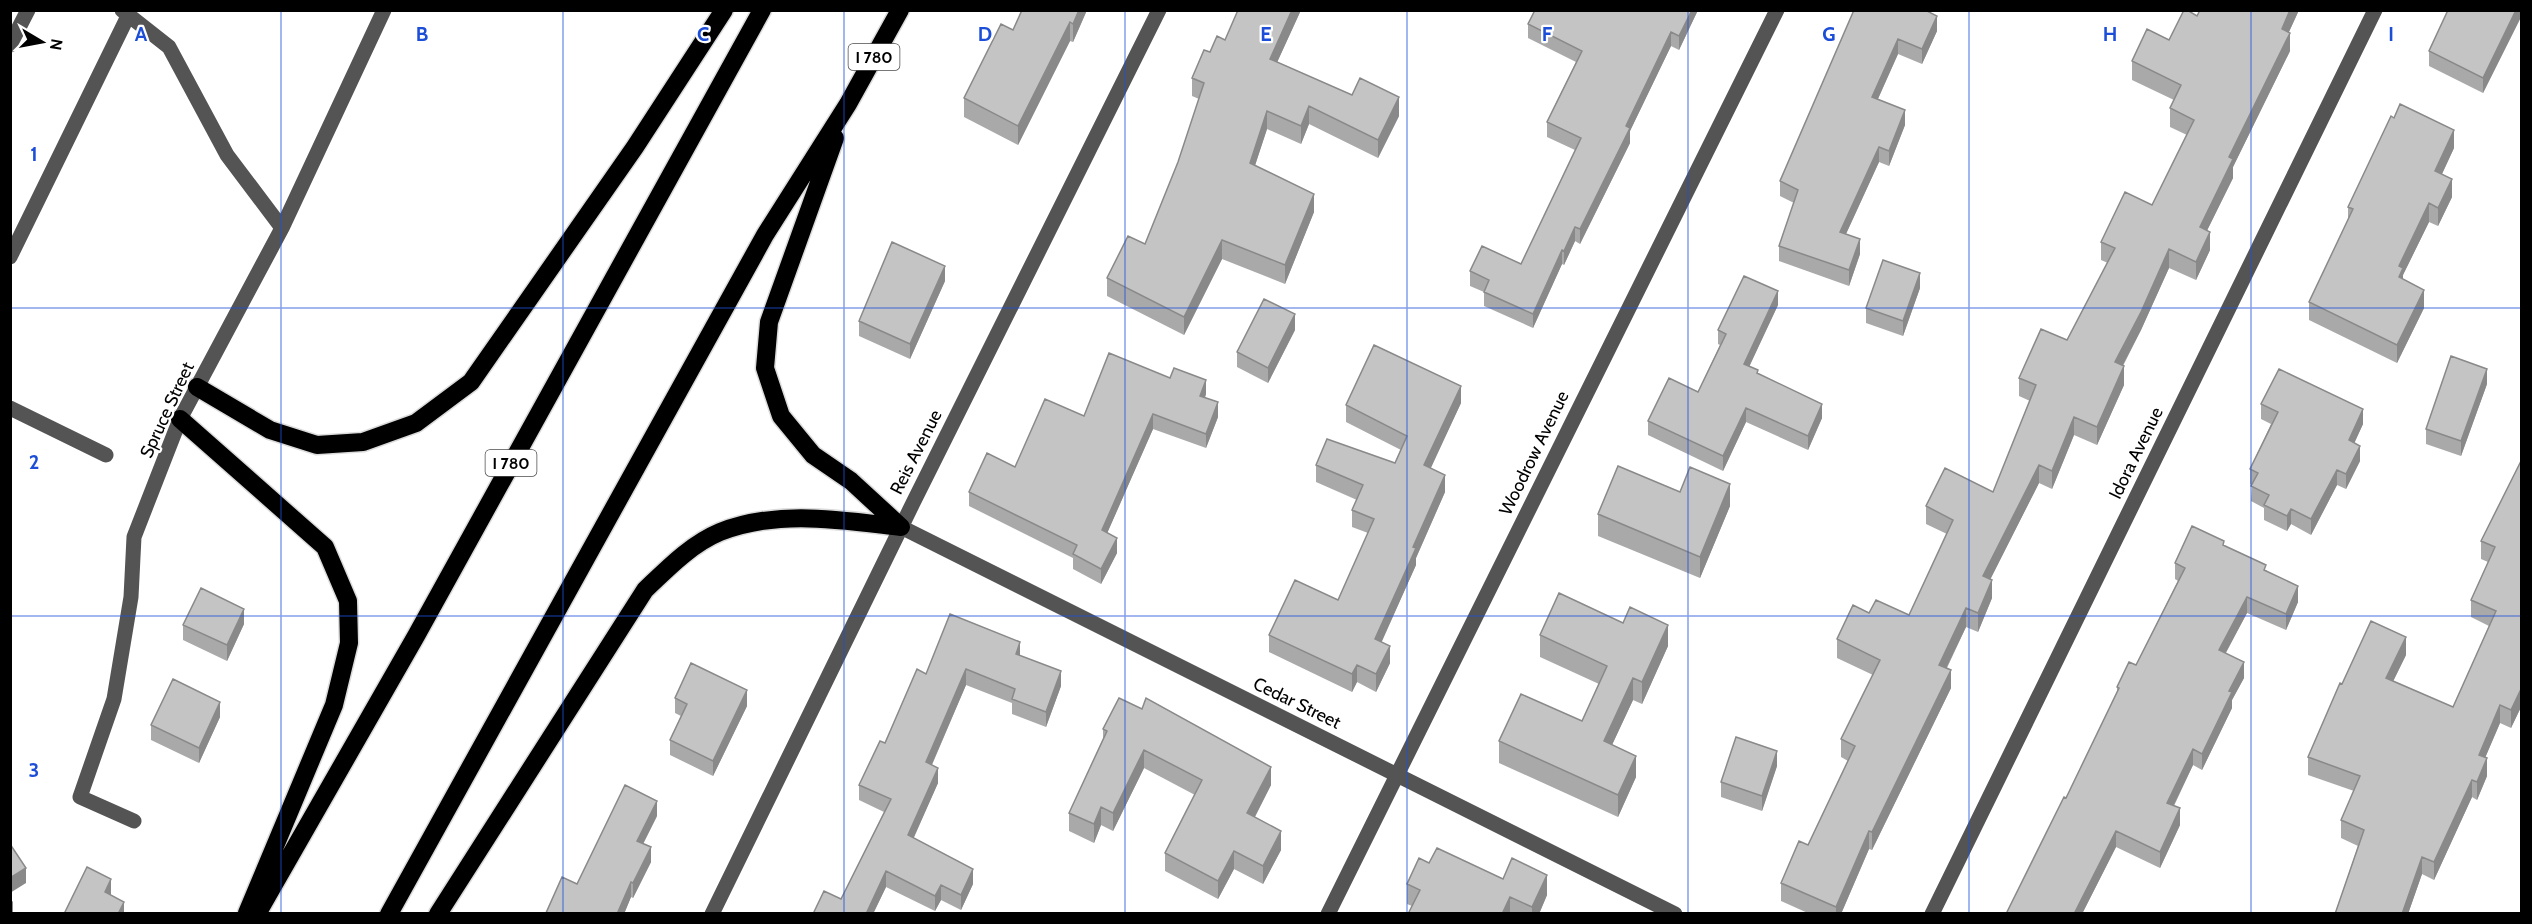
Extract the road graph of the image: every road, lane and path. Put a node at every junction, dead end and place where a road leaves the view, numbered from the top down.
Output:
1 (28, 10) edge
2 (384, 10) edge
3 (724, 10) edge
4 (762, 10) edge
5 (900, 10) edge
6 (1159, 10) edge
7 (1777, 10) edge
8 (2375, 10) edge
9 (125, 12) edge
10 (10, 45) edge
11 (848, 104) junction
12 (282, 228) junction
13 (10, 257) edge
14 (197, 387) junction
15 (10, 408) edge
16 (180, 419) junction
17 (106, 455) dead end
18 (901, 527) junction
19 (1396, 774) junction
20 (134, 821) dead end
21 (246, 914) edge
22 (257, 914) edge
23 (389, 914) edge
24 (438, 914) edge
25 (712, 914) edge
26 (1328, 914) edge
27 (1675, 914) edge
28 (1932, 914) edge

1 - 10 street
2 - 12 street, Spruce Street
3 - 14 highway
4 - 22 highway, I 780
5 - 11 highway, I 780
6 - 18 street, Reis Avenue
7 - 19 street, Woodrow Avenue
8 - 28 street, Idora Avenue
9 - 12 street
9 - 13 street
11 - 18 highway
11 - 23 highway, I 780
12 - 14 street, Spruce Street
14 - 16 street, Spruce Street
15 - 17 street
16 - 20 street, Spruce Street
16 - 21 highway
18 - 19 street, Cedar Street
18 - 24 highway
18 - 25 street, Reis Avenue
19 - 26 street, Woodrow Avenue
19 - 27 street, Cedar Street

